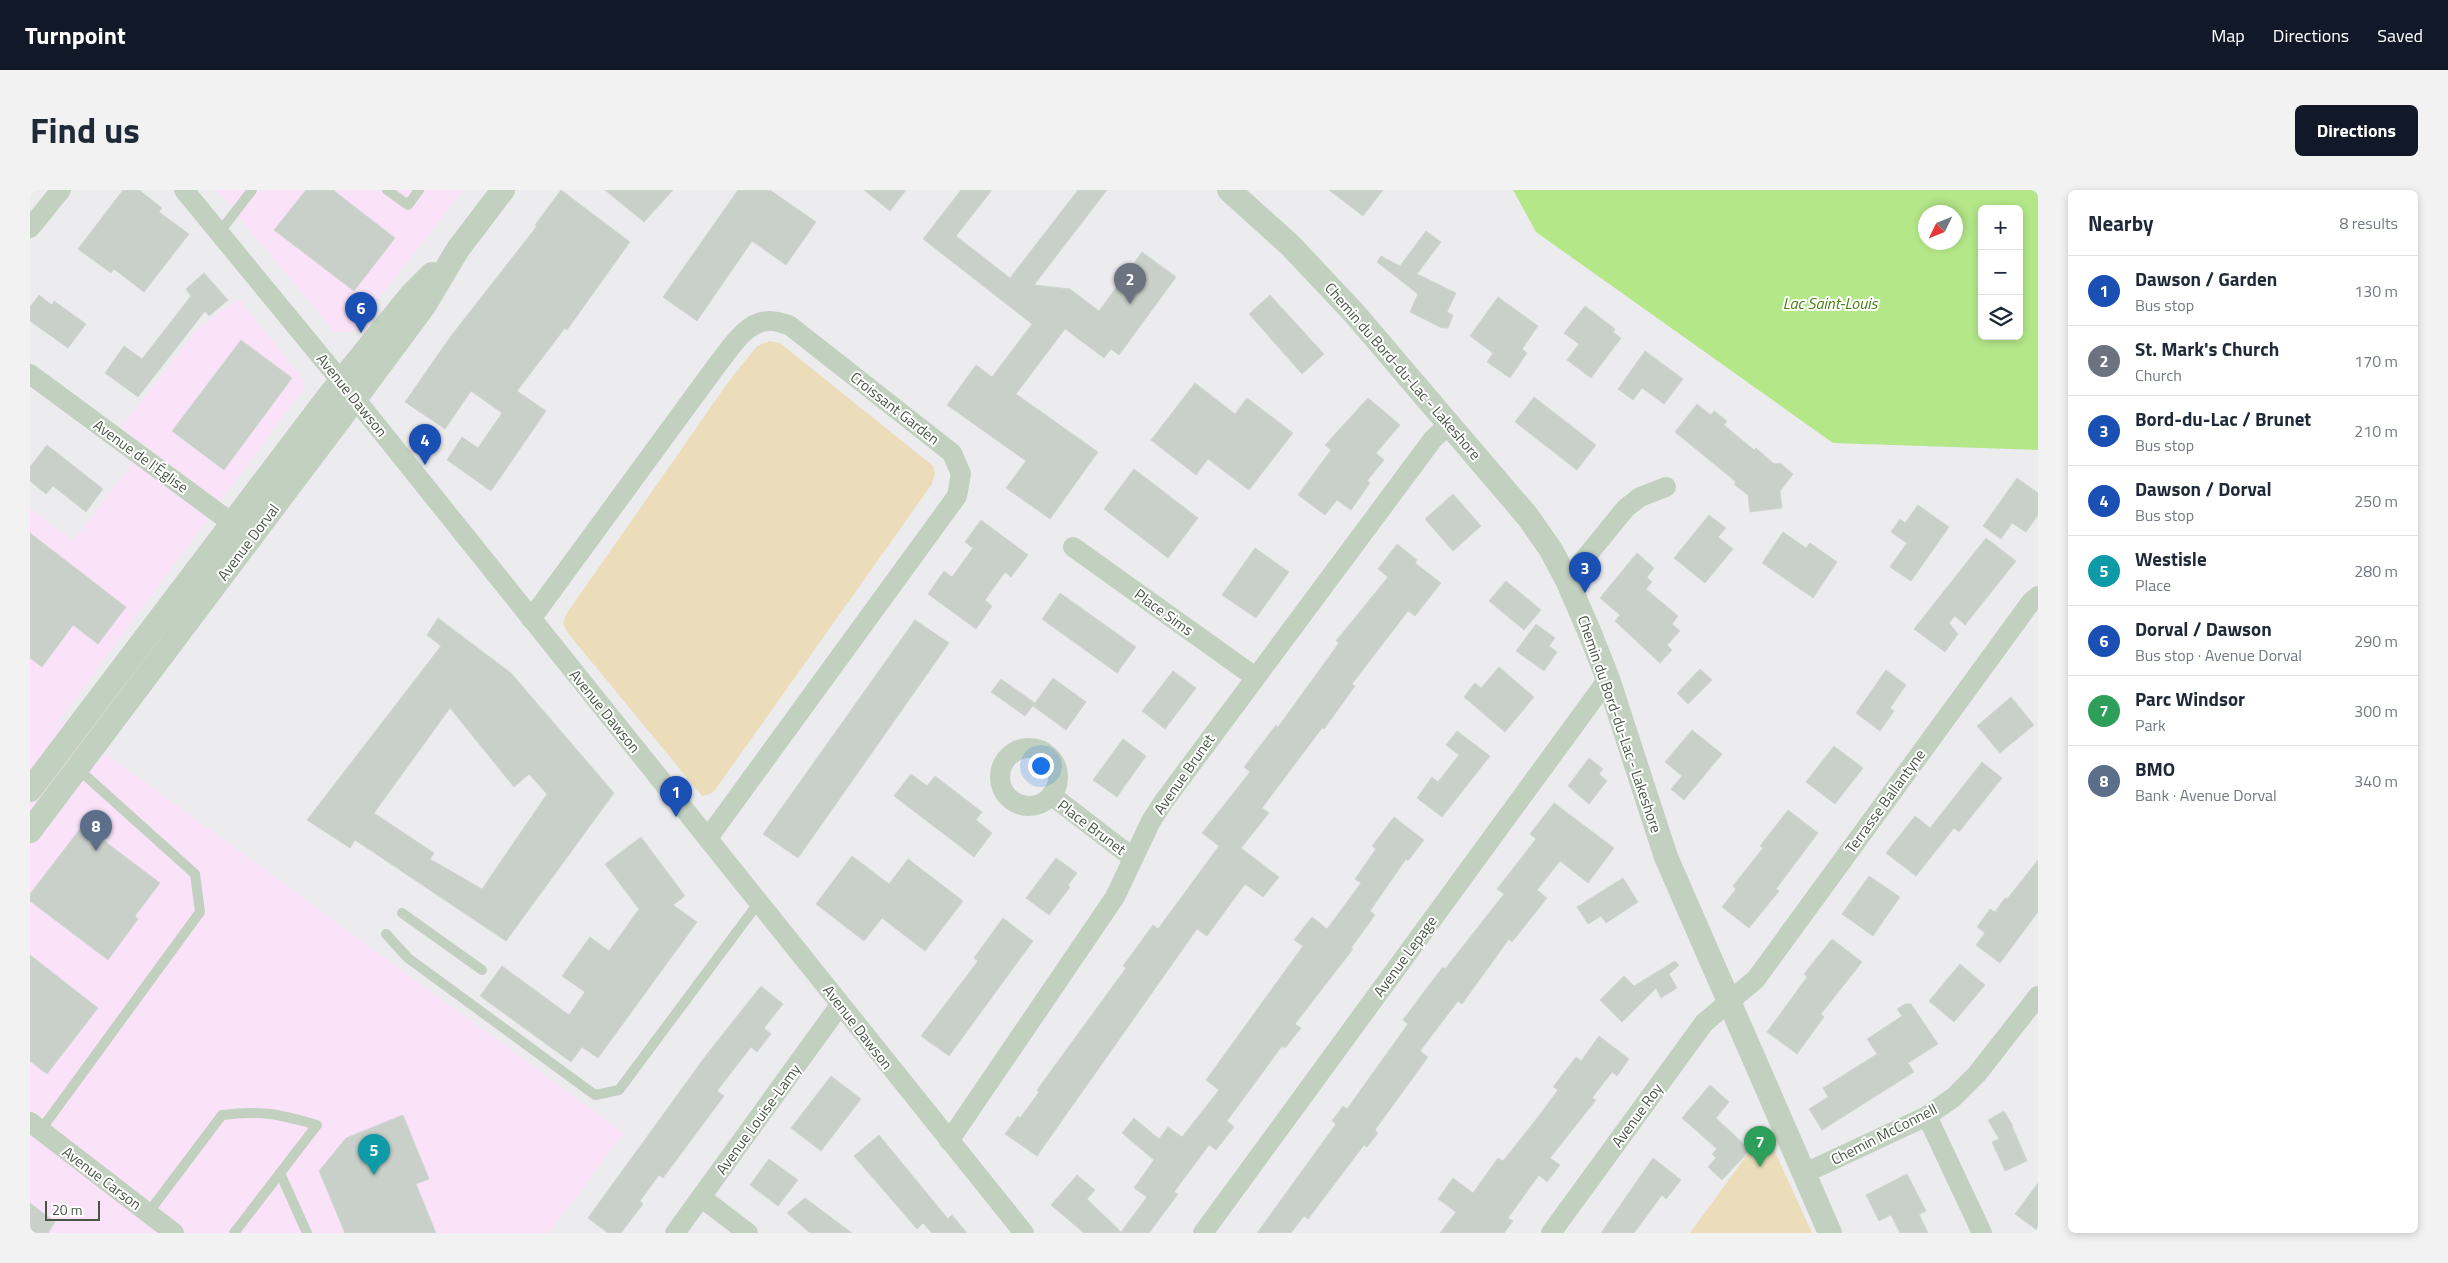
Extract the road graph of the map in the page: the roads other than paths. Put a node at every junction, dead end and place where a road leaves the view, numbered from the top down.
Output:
1 (62, 190) edge
2 (184, 190) edge
3 (252, 190) edge
4 (387, 190) edge
5 (420, 190) edge
6 (503, 190) edge
7 (1229, 190) edge
8 (30, 228) edge
9 (219, 233) junction
10 (30, 374) edge
11 (348, 390) junction
12 (1448, 425) junction
13 (1666, 487) dead end
14 (231, 522) junction
15 (251, 538) junction
16 (1073, 547) dead end
17 (1567, 580) junction
18 (2038, 596) edge
19 (531, 620) junction
20 (1254, 677) junction
21 (1608, 679) junction
22 (77, 768) junction
23 (30, 790) edge
24 (1051, 795) dead end
25 (30, 831) edge
26 (708, 838) junction
27 (1133, 858) junction
28 (759, 902) junction
29 (402, 913) dead end
30 (386, 934) dead end
31 (482, 970) dead end
32 (2038, 996) edge
33 (1728, 1002) junction
34 (840, 1004) junction
35 (1927, 1116) junction
36 (35, 1126) edge
37 (948, 1141) junction
38 (280, 1173) junction
39 (1803, 1174) junction
40 (702, 1198) junction
41 (148, 1213) junction
42 (174, 1233) edge
43 (234, 1233) edge
44 (307, 1233) edge
45 (675, 1233) edge
46 (748, 1233) edge
47 (1024, 1233) edge
48 (1202, 1233) edge
49 (1551, 1233) edge
50 (1830, 1233) edge
51 (1982, 1233) edge

1 - 8 street
2 - 9 street, Avenue Dawson
3 - 9 lane
4 - 5 lane
6 - 11 street, Avenue Dorval
7 - 12 street, Chemin du Bord-du-Lac - Lakeshore
9 - 11 street, Avenue Dawson
10 - 14 street, Avenue de l'Église
11 - 14 street, Avenue Dorval
11 - 15 street, Avenue Dorval
11 - 19 street, Avenue Dawson
12 - 17 street, Chemin du Bord-du-Lac - Lakeshore
12 - 20 street, Avenue Brunet
13 - 17 street
14 - 15 street, Avenue de l'Église
14 - 23 street, Avenue Dorval
15 - 22 street, Avenue Dorval
16 - 20 street, Place Sims
17 - 21 street, Chemin du Bord-du-Lac - Lakeshore
18 - 33 street, Terrasse Ballantyne
19 - 26 street, Avenue Dawson
19 - 26 street, Croissant Garden
20 - 27 street, Avenue Brunet
21 - 33 street, Chemin du Bord-du-Lac - Lakeshore
21 - 48 street, Avenue Lepage
22 - 25 street, Avenue Dorval
22 - 36 lane
24 - 27 street, Place Brunet
26 - 28 street, Avenue Dawson
27 - 37 street, Avenue Brunet
28 - 30 lane
28 - 34 street, Avenue Dawson
29 - 31 lane
32 - 35 street, Chemin McConnell
33 - 39 street, Chemin du Bord-du-Lac - Lakeshore
33 - 49 street, Avenue Roy
34 - 37 street, Avenue Dawson
34 - 40 street, Avenue Louise-Lamy
35 - 39 street, Chemin McConnell
35 - 51 street
36 - 41 street, Avenue Carson
37 - 47 street, Avenue Dawson
38 - 41 lane
38 - 43 lane
38 - 44 lane
39 - 50 street, Chemin du Bord-du-Lac - Lakeshore
40 - 45 street, Avenue Louise-Lamy
40 - 46 street
41 - 42 street, Avenue Carson

